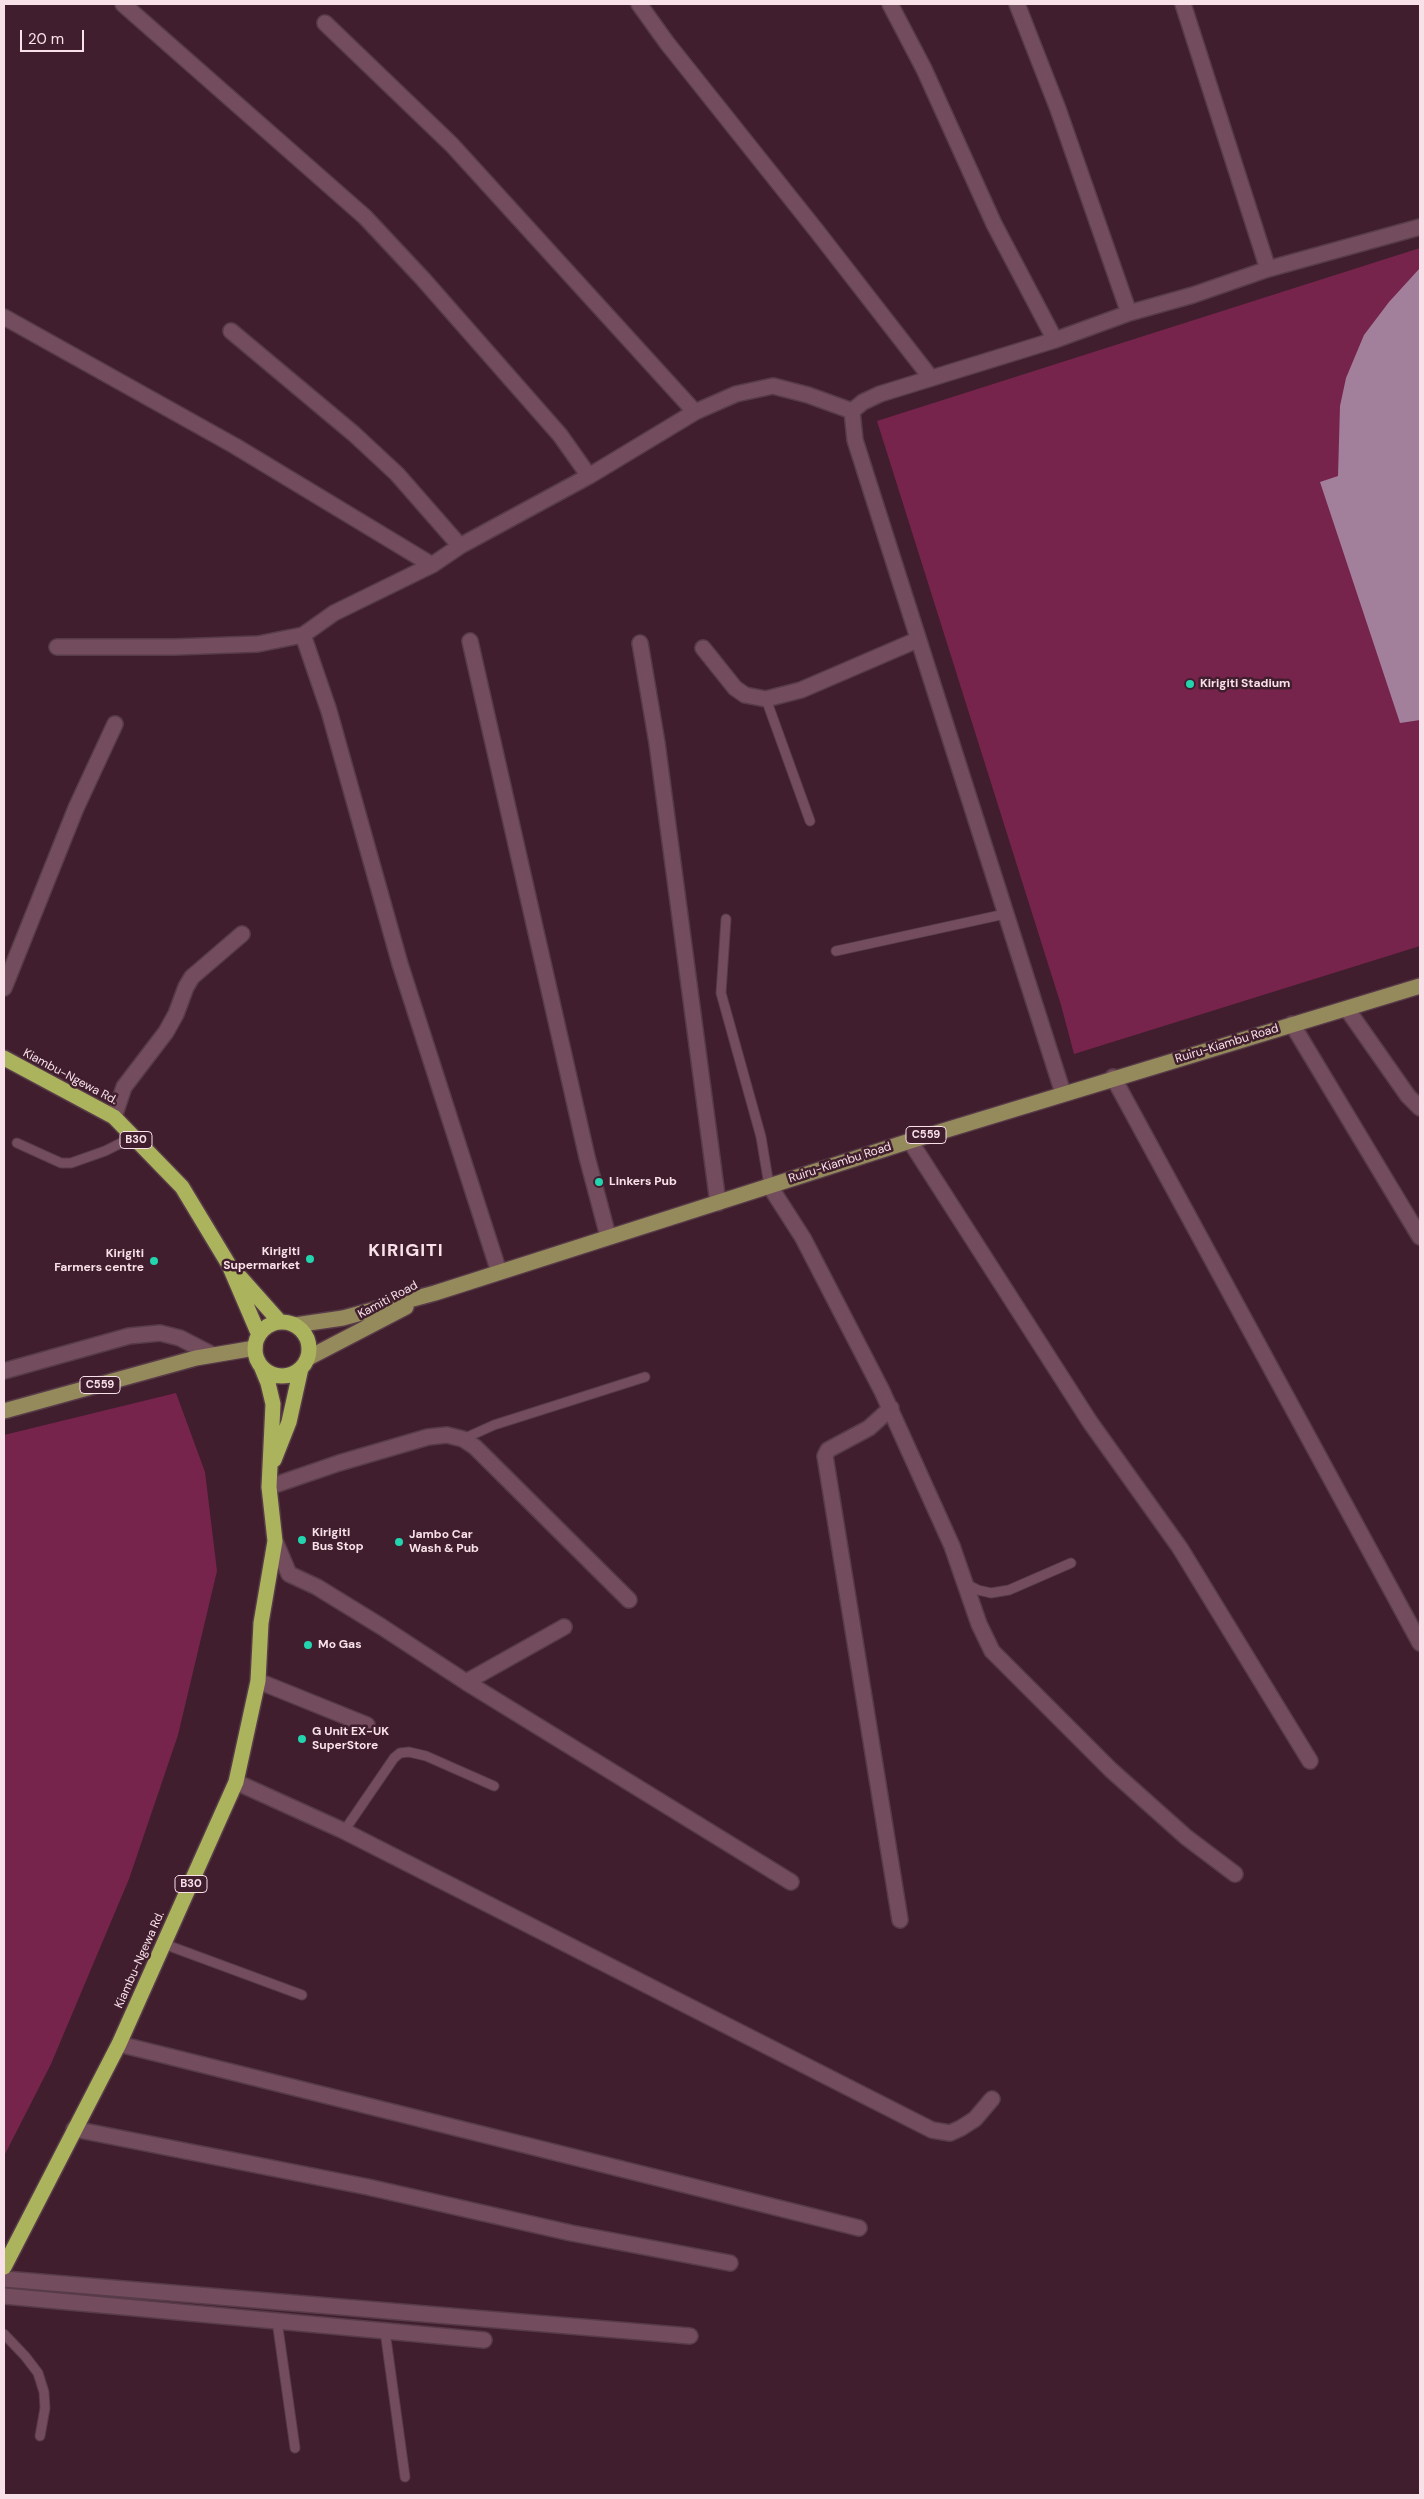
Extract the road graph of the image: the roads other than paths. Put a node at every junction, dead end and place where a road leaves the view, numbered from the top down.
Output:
1 (123, 4) edge
2 (639, 4) edge
3 (890, 4) edge
4 (1017, 4) edge
5 (1183, 4) edge
6 (325, 23) dead end
7 (1420, 228) edge
8 (1268, 269) junction
9 (1129, 313) junction
10 (4, 317) edge
11 (231, 331) dead end
12 (1055, 340) junction
13 (931, 378) junction
14 (852, 411) junction
15 (695, 412) junction
16 (589, 476) junction
17 (460, 546) junction
18 (432, 565) junction
19 (302, 635) junction
20 (470, 640) dead end
21 (917, 640) junction
22 (640, 644) dead end
23 (57, 646) dead end
24 (703, 648) dead end
25 (766, 698) junction
26 (115, 724) dead end
27 (810, 821) dead end
28 (1006, 914) junction
29 (726, 919) dead end
30 (242, 934) dead end
31 (836, 951) dead end
32 (1420, 986) edge
33 (4, 988) edge
34 (1346, 1009) junction
35 (1292, 1024) junction
36 (4, 1058) edge
37 (1114, 1077) junction
38 (1063, 1093) junction
39 (1420, 1108) edge
40 (114, 1117) junction
41 (132, 1137) junction
42 (910, 1140) junction
43 (17, 1143) dead end
44 (769, 1186) junction
45 (718, 1203) junction
46 (608, 1236) junction
47 (1420, 1237) edge
48 (229, 1265) junction
49 (499, 1272) junction
50 (435, 1293) junction
51 (287, 1323) junction
52 (257, 1341) junction
53 (204, 1356) junction
54 (304, 1363) junction
55 (261, 1366) junction
56 (4, 1371) edge
57 (645, 1377) dead end
58 (891, 1408) junction
59 (4, 1411) edge
60 (462, 1438) junction
61 (270, 1471) junction
62 (269, 1487) junction
63 (275, 1541) junction
64 (1071, 1563) dead end
65 (966, 1584) junction
66 (630, 1600) dead end
67 (564, 1627) dead end
68 (1420, 1643) edge
69 (258, 1681) junction
70 (466, 1682) junction
71 (367, 1726) dead end
72 (1310, 1761) dead end
73 (236, 1782) junction
74 (494, 1786) dead end
75 (344, 1831) junction
76 (1234, 1874) dead end
77 (791, 1882) dead end
78 (900, 1920) dead end
79 (164, 1944) junction
80 (302, 1995) dead end
81 (119, 2044) junction
82 (992, 2099) dead end
83 (74, 2129) junction
84 (859, 2228) dead end
85 (730, 2263) dead end
86 (4, 2267) edge
87 (4, 2279) edge
88 (4, 2296) edge
89 (277, 2321) junction
90 (385, 2330) junction
91 (4, 2334) edge
92 (690, 2336) dead end
93 (484, 2340) dead end
94 (40, 2436) dead end
95 (295, 2448) dead end
96 (405, 2477) dead end

1 - 16 street
2 - 13 street
3 - 12 street
4 - 9 street
5 - 8 street
6 - 15 street
7 - 8 street
8 - 9 street
9 - 12 street
10 - 18 street
11 - 17 street
12 - 13 street
13 - 14 street
14 - 15 street
14 - 21 street
15 - 16 street
16 - 17 street
17 - 18 street
18 - 19 street
19 - 23 street
19 - 49 street
20 - 46 street
21 - 25 street
21 - 28 street
22 - 45 street
24 - 25 street
25 - 27 lane
26 - 33 street
28 - 31 lane
28 - 38 street
29 - 44 lane
30 - 40 street
32 - 34 main road, Ruiru-Kiambu Road / C559
34 - 35 main road, Ruiru-Kiambu Road / C559
34 - 39 street
35 - 37 main road, Ruiru-Kiambu Road / C559
35 - 47 street
36 - 40 highway, Kiambu-Ngewa Rd. / B30
37 - 38 main road, Ruiru-Kiambu Road / C559
37 - 68 street
38 - 42 main road, Ruiru-Kiambu Road / C559
40 - 41 highway, Kiambu-Ngewa Rd. / B30
41 - 43 lane
41 - 48 highway, Kiambu-Ngewa Rd. / B30
42 - 44 main road, Ruiru-Kiambu Road / C559
42 - 72 street
44 - 45 main road, Ruiru-Kiambu Road / C559
44 - 58 street
45 - 46 main road, Ruiru-Kiambu Road / C559
46 - 49 main road, Ruiru-Kiambu Road / C559
48 - 51 highway, B30
48 - 52 highway, B30
49 - 50 main road, Ruiru-Kiambu Road / C559
50 - 51 main road, Kamiti Road / C559
50 - 54 main road, Kamiti Road / C559
51 - 52 highway
51 - 54 highway, B30
52 - 53 main road
52 - 55 highway, B30
53 - 56 street
53 - 59 main road, C559
54 - 55 highway
54 - 61 highway, B30
55 - 61 highway, B30
57 - 60 lane
58 - 65 street
58 - 78 street
60 - 62 street
60 - 66 street
61 - 62 highway, Kiambu-Ngewa Rd. / B30
62 - 63 highway, Kiambu-Ngewa Rd. / B30
63 - 69 highway, Kiambu-Ngewa Rd. / B30
63 - 70 street
64 - 65 lane
65 - 76 street
67 - 70 street
69 - 71 street
69 - 73 highway, Kiambu-Ngewa Rd. / B30
70 - 77 street
73 - 75 street
73 - 79 highway, Kiambu-Ngewa Rd. / B30
74 - 75 lane
75 - 82 street
79 - 80 lane
79 - 81 highway, Kiambu-Ngewa Rd. / B30
81 - 83 highway, Kiambu-Ngewa Rd. / B30
81 - 84 street
83 - 85 street
83 - 86 highway, Kiambu-Ngewa Rd. / B30
87 - 92 street
88 - 89 street
89 - 90 street
89 - 95 lane
90 - 93 street
90 - 96 lane
91 - 94 lane

